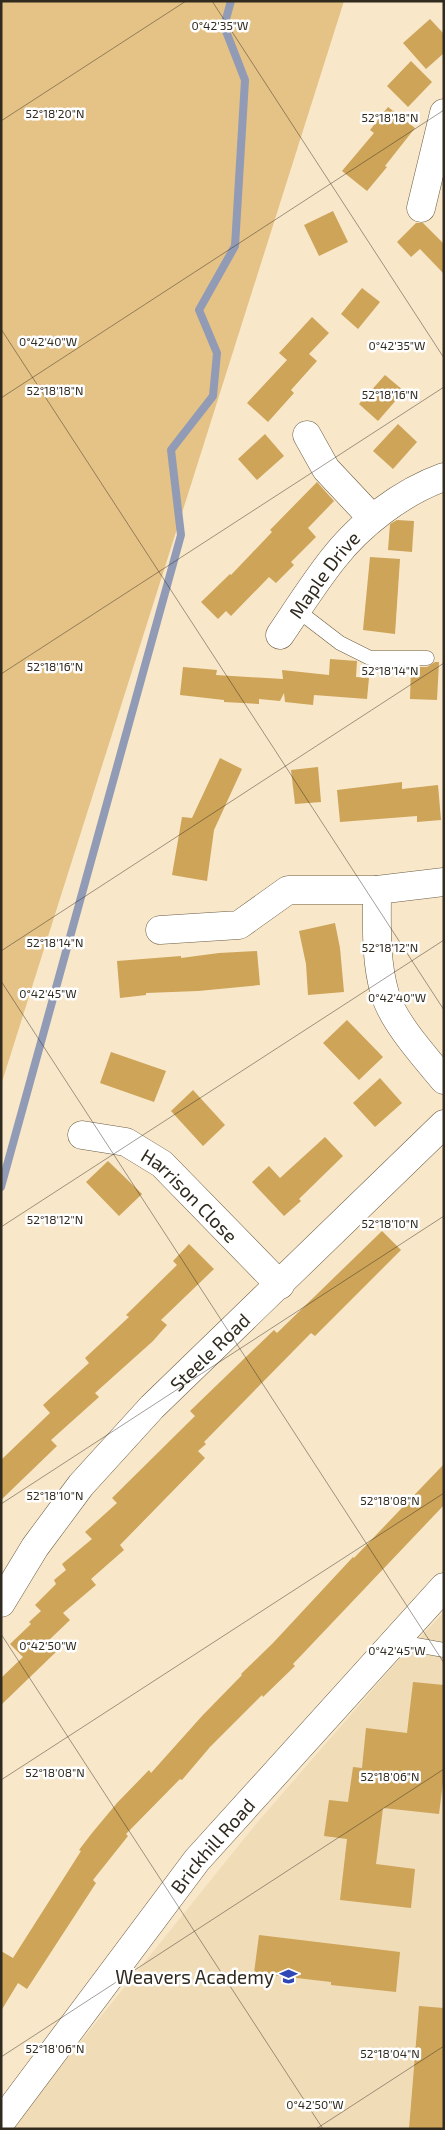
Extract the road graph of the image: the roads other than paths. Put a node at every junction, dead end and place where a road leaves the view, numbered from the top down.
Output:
1 (444, 113) edge
2 (421, 208) dead end
3 (308, 435) dead end
4 (444, 478) edge
5 (372, 518) junction
6 (297, 610) junction
7 (280, 635) dead end
8 (427, 658) dead end
9 (444, 882) edge
10 (377, 890) junction
11 (160, 930) dead end
12 (444, 1080) edge
13 (444, 1124) edge
14 (82, 1135) dead end
15 (280, 1285) junction
16 (444, 1586) edge
17 (1, 1603) edge
18 (394, 1641) junction
19 (444, 1650) edge
20 (1, 2122) edge

1 - 2 street
3 - 5 street, Maple Drive
4 - 5 street, Maple Drive
5 - 6 street, Maple Drive
6 - 7 street, Maple Drive
6 - 8 lane
9 - 10 street
10 - 11 street
10 - 12 street
13 - 15 street, Steele Road
14 - 15 street, Harrison Close
15 - 17 street, Steele Road
16 - 18 street, Brickhill Road
18 - 19 lane
18 - 20 street, Brickhill Road

